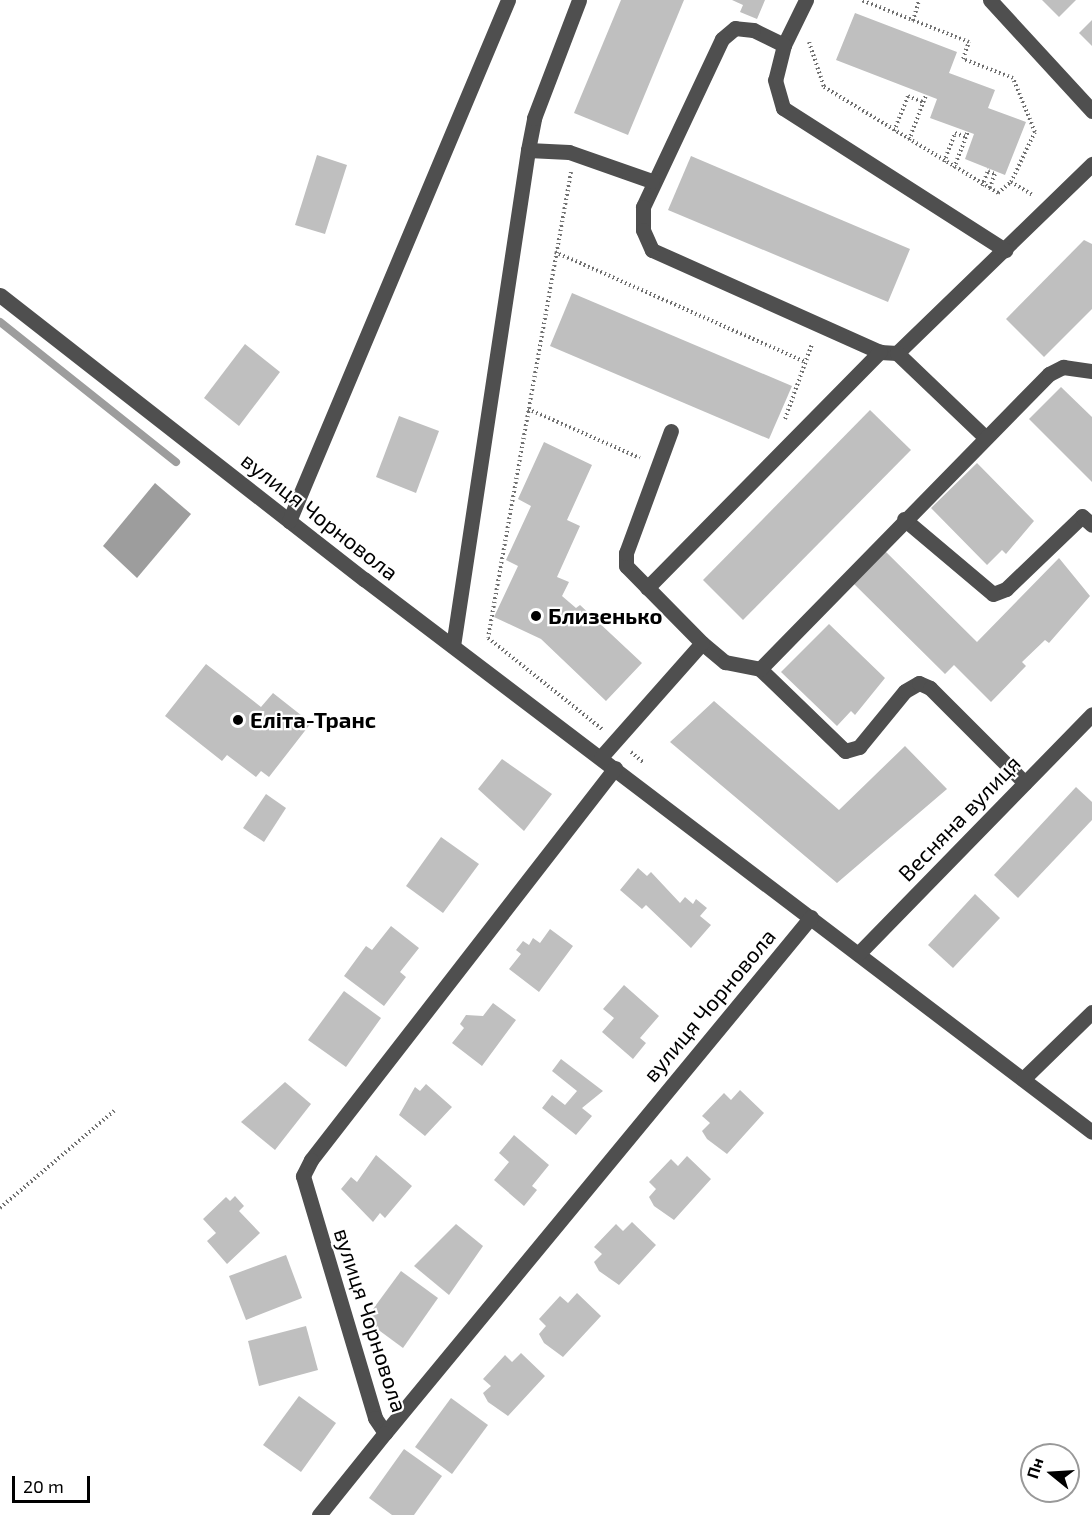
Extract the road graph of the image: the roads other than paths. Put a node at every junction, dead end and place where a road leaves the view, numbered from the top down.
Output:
1 (508, 0) edge
2 (579, 0) edge
3 (806, 0) edge
4 (990, 0) edge
5 (784, 45) junction
6 (1092, 111) edge
7 (528, 150) junction
8 (1092, 164) edge
9 (652, 181) junction
10 (1005, 250) junction
11 (0, 295) edge
12 (880, 352) junction
13 (897, 353) junction
14 (1092, 371) edge
15 (671, 431) dead end
16 (984, 436) junction
17 (904, 519) junction
18 (289, 521) junction
19 (1092, 525) edge
20 (647, 588) junction
21 (702, 643) junction
22 (453, 646) junction
23 (759, 669) junction
24 (1092, 714) edge
25 (601, 757) junction
26 (615, 768) junction
27 (1025, 783) junction
28 (811, 917) junction
29 (858, 954) junction
30 (1092, 1012) edge
31 (1023, 1079) junction
32 (1092, 1132) edge
33 (385, 1433) junction
34 (319, 1515) edge

1 - 18 street
2 - 7 street
3 - 5 street
4 - 6 street
5 - 9 street
5 - 10 street
7 - 9 street
7 - 22 street
8 - 10 street
9 - 12 street
10 - 13 street
11 - 18 street, вулиця Чорновола
12 - 13 street
12 - 20 street
13 - 16 street
14 - 16 street
15 - 20 street
16 - 17 street
17 - 19 street
17 - 23 street
18 - 22 street, вулиця Чорновола
20 - 21 street
21 - 23 street
21 - 25 street
22 - 25 street, вулиця Чорновола
23 - 27 street
24 - 27 street, Весняна вулиця
25 - 26 street, вулиця Чорновола
26 - 28 street, вулиця Чорновола
26 - 33 street, вулиця Чорновола
27 - 29 street, Весняна вулиця
28 - 29 street, вулиця Чорновола
28 - 33 street, вулиця Чорновола
29 - 31 street, вулиця Чорновола
30 - 31 street
31 - 32 street, вулиця Чорновола
33 - 34 street

